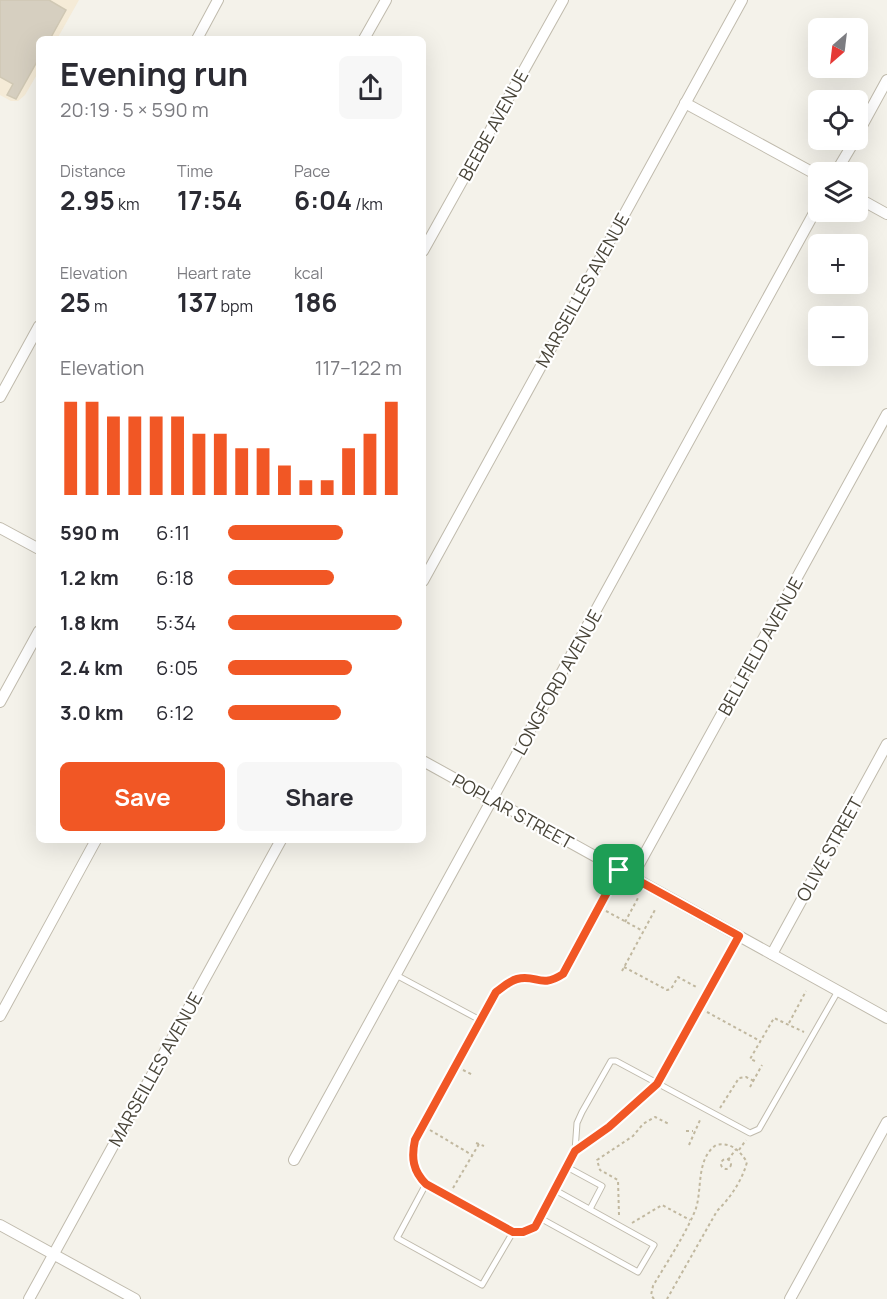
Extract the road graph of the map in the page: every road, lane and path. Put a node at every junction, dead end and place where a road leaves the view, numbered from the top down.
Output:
1 (219, 0) edge
2 (386, 0) edge
3 (563, 0) edge
4 (742, 0) edge
5 (199, 36) edge
6 (366, 36) edge
7 (887, 80) edge
8 (686, 103) junction
9 (868, 115) edge
10 (808, 170) edge
11 (868, 204) edge
12 (887, 214) edge
13 (809, 222) edge
14 (426, 246) edge
15 (36, 331) edge
16 (0, 397) edge
17 (887, 414) edge
18 (0, 528) edge
19 (36, 547) edge
20 (426, 576) edge
21 (36, 636) edge
22 (0, 702) edge
23 (887, 744) edge
24 (426, 763) edge
25 (493, 800) junction
26 (94, 843) edge
27 (279, 843) edge
28 (619, 870) junction
29 (632, 877) junction
30 (638, 898) dead end
31 (656, 908) dead end
32 (604, 910) dead end
33 (625, 922) junction
34 (643, 931) junction
35 (739, 936) junction
36 (771, 954) junction
37 (624, 967) junction
38 (622, 971) dead end
39 (396, 975) junction
40 (698, 988) dead end
41 (838, 990) junction
42 (806, 991) dead end
43 (704, 1011) dead end
44 (0, 1016) edge
45 (887, 1018) edge
46 (480, 1020) junction
47 (789, 1023) junction
48 (806, 1033) dead end
49 (760, 1041) junction
50 (755, 1061) dead end
51 (762, 1065) dead end
52 (458, 1067) dead end
53 (474, 1076) dead end
54 (754, 1081) junction
55 (657, 1084) junction
56 (750, 1087) dead end
57 (720, 1109) dead end
58 (700, 1120) dead end
59 (435, 1121) dead end
60 (887, 1122) edge
61 (669, 1124) dead end
62 (686, 1131) dead end
63 (693, 1131) junction
64 (750, 1133) junction
65 (690, 1145) dead end
66 (484, 1146) dead end
67 (738, 1149) junction
68 (575, 1151) junction
69 (472, 1155) junction
70 (294, 1160) dead end
71 (728, 1160) dead end
72 (567, 1167) junction
73 (426, 1184) junction
74 (452, 1190) dead end
75 (555, 1190) junction
76 (590, 1209) junction
77 (540, 1218) junction
78 (620, 1219) dead end
79 (690, 1220) junction
80 (628, 1224) dead end
81 (0, 1225) edge
82 (513, 1232) junction
83 (54, 1255) junction
84 (29, 1299) edge
85 (135, 1299) edge
86 (654, 1299) edge
87 (667, 1299) edge
88 (790, 1299) edge

1 - 5 street
2 - 6 street
3 - 14 street, BEEBE AVENUE
4 - 8 street, MARSEILLES AVENUE
7 - 9 street
8 - 10 street
8 - 20 street, MARSEILLES AVENUE
11 - 12 street
13 - 25 street, LONGFORD AVENUE
15 - 16 street
17 - 29 street, BELLFIELD AVENUE
18 - 19 street
21 - 22 street
23 - 36 street, OLIVE STREET
24 - 25 street, POPLAR STREET
25 - 28 street, POPLAR STREET
25 - 39 street, LONGFORD AVENUE
26 - 44 street
27 - 83 street, MARSEILLES AVENUE
28 - 29 street, POPLAR STREET
28 - 46 lane
29 - 35 street, POPLAR STREET
30 - 33 path
31 - 34 path
32 - 33 path
33 - 34 path
34 - 37 path
35 - 36 street, POPLAR STREET
35 - 55 lane
36 - 41 street, POPLAR STREET
37 - 38 path
37 - 40 path
39 - 46 lane
39 - 70 street, LONGFORD AVENUE
41 - 45 street, POPLAR STREET
41 - 64 lane
42 - 47 path
43 - 49 path
46 - 73 lane
47 - 48 path
47 - 49 path
49 - 50 path
51 - 54 path
52 - 53 path
54 - 56 path
54 - 57 path
55 - 64 lane
55 - 68 lane
55 - 68 lane
58 - 63 path
59 - 69 path
60 - 88 street
61 - 78 path
62 - 63 path
63 - 65 path
64 - 67 path
66 - 69 path
67 - 71 path
67 - 79 path
67 - 87 path
68 - 72 lane
69 - 74 path
72 - 75 lane
72 - 76 lane
73 - 82 lane
73 - 82 lane
75 - 76 lane
75 - 77 lane
76 - 77 lane
77 - 82 lane
79 - 80 path
79 - 86 path
81 - 83 street
83 - 84 street, MARSEILLES AVENUE
83 - 85 street

